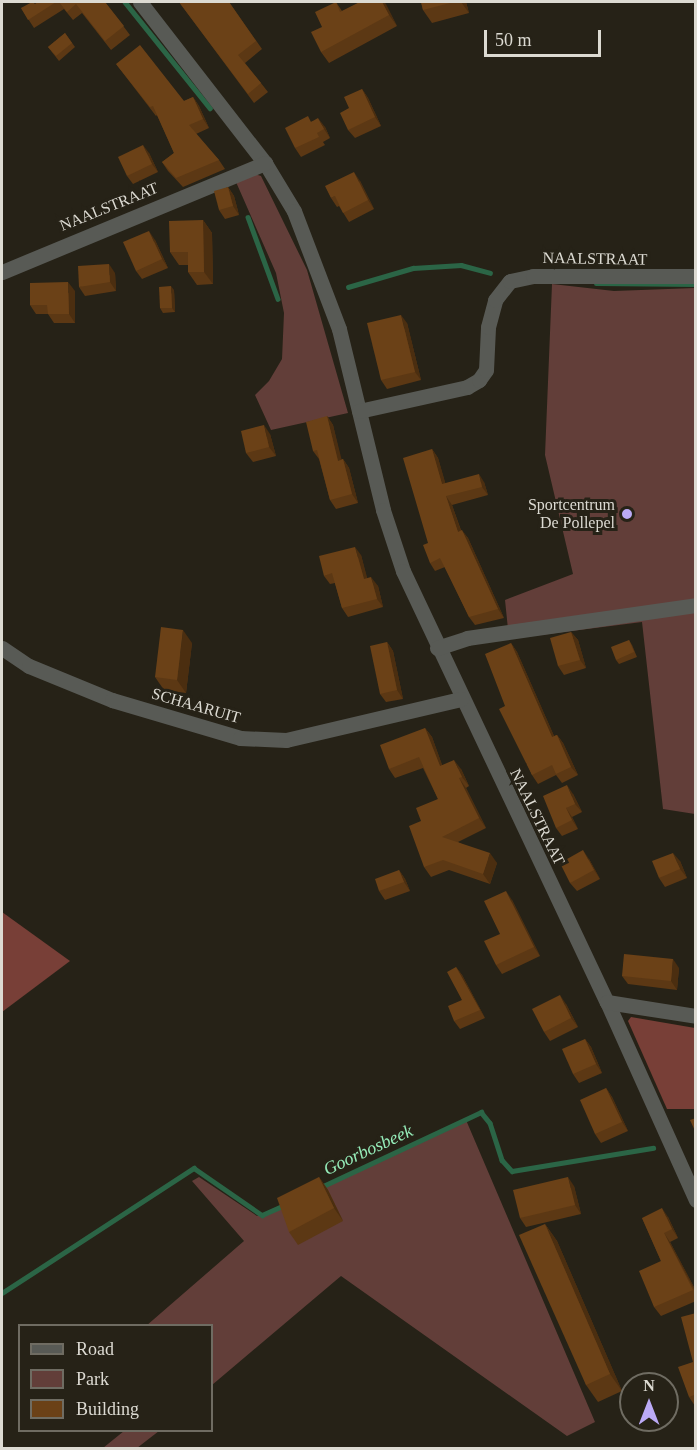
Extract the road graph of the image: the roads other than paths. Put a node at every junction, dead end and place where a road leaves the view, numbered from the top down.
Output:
1 (140, 2) edge
2 (265, 163) junction
3 (2, 272) edge
4 (696, 276) edge
5 (359, 411) junction
6 (696, 604) edge
7 (2, 648) edge
8 (436, 648) junction
9 (461, 699) junction
10 (607, 1002) junction
11 (696, 1016) edge
12 (696, 1200) edge

1 - 2 street, NAALSTRAAT
2 - 3 street, NAALSTRAAT
2 - 5 street, NAALSTRAAT
4 - 5 street, NAALSTRAAT
5 - 8 street, NAALSTRAAT
6 - 8 street
7 - 9 street, SCHAARUIT
8 - 9 street, NAALSTRAAT
9 - 10 street, NAALSTRAAT
10 - 11 street
10 - 12 street, NAALSTRAAT

